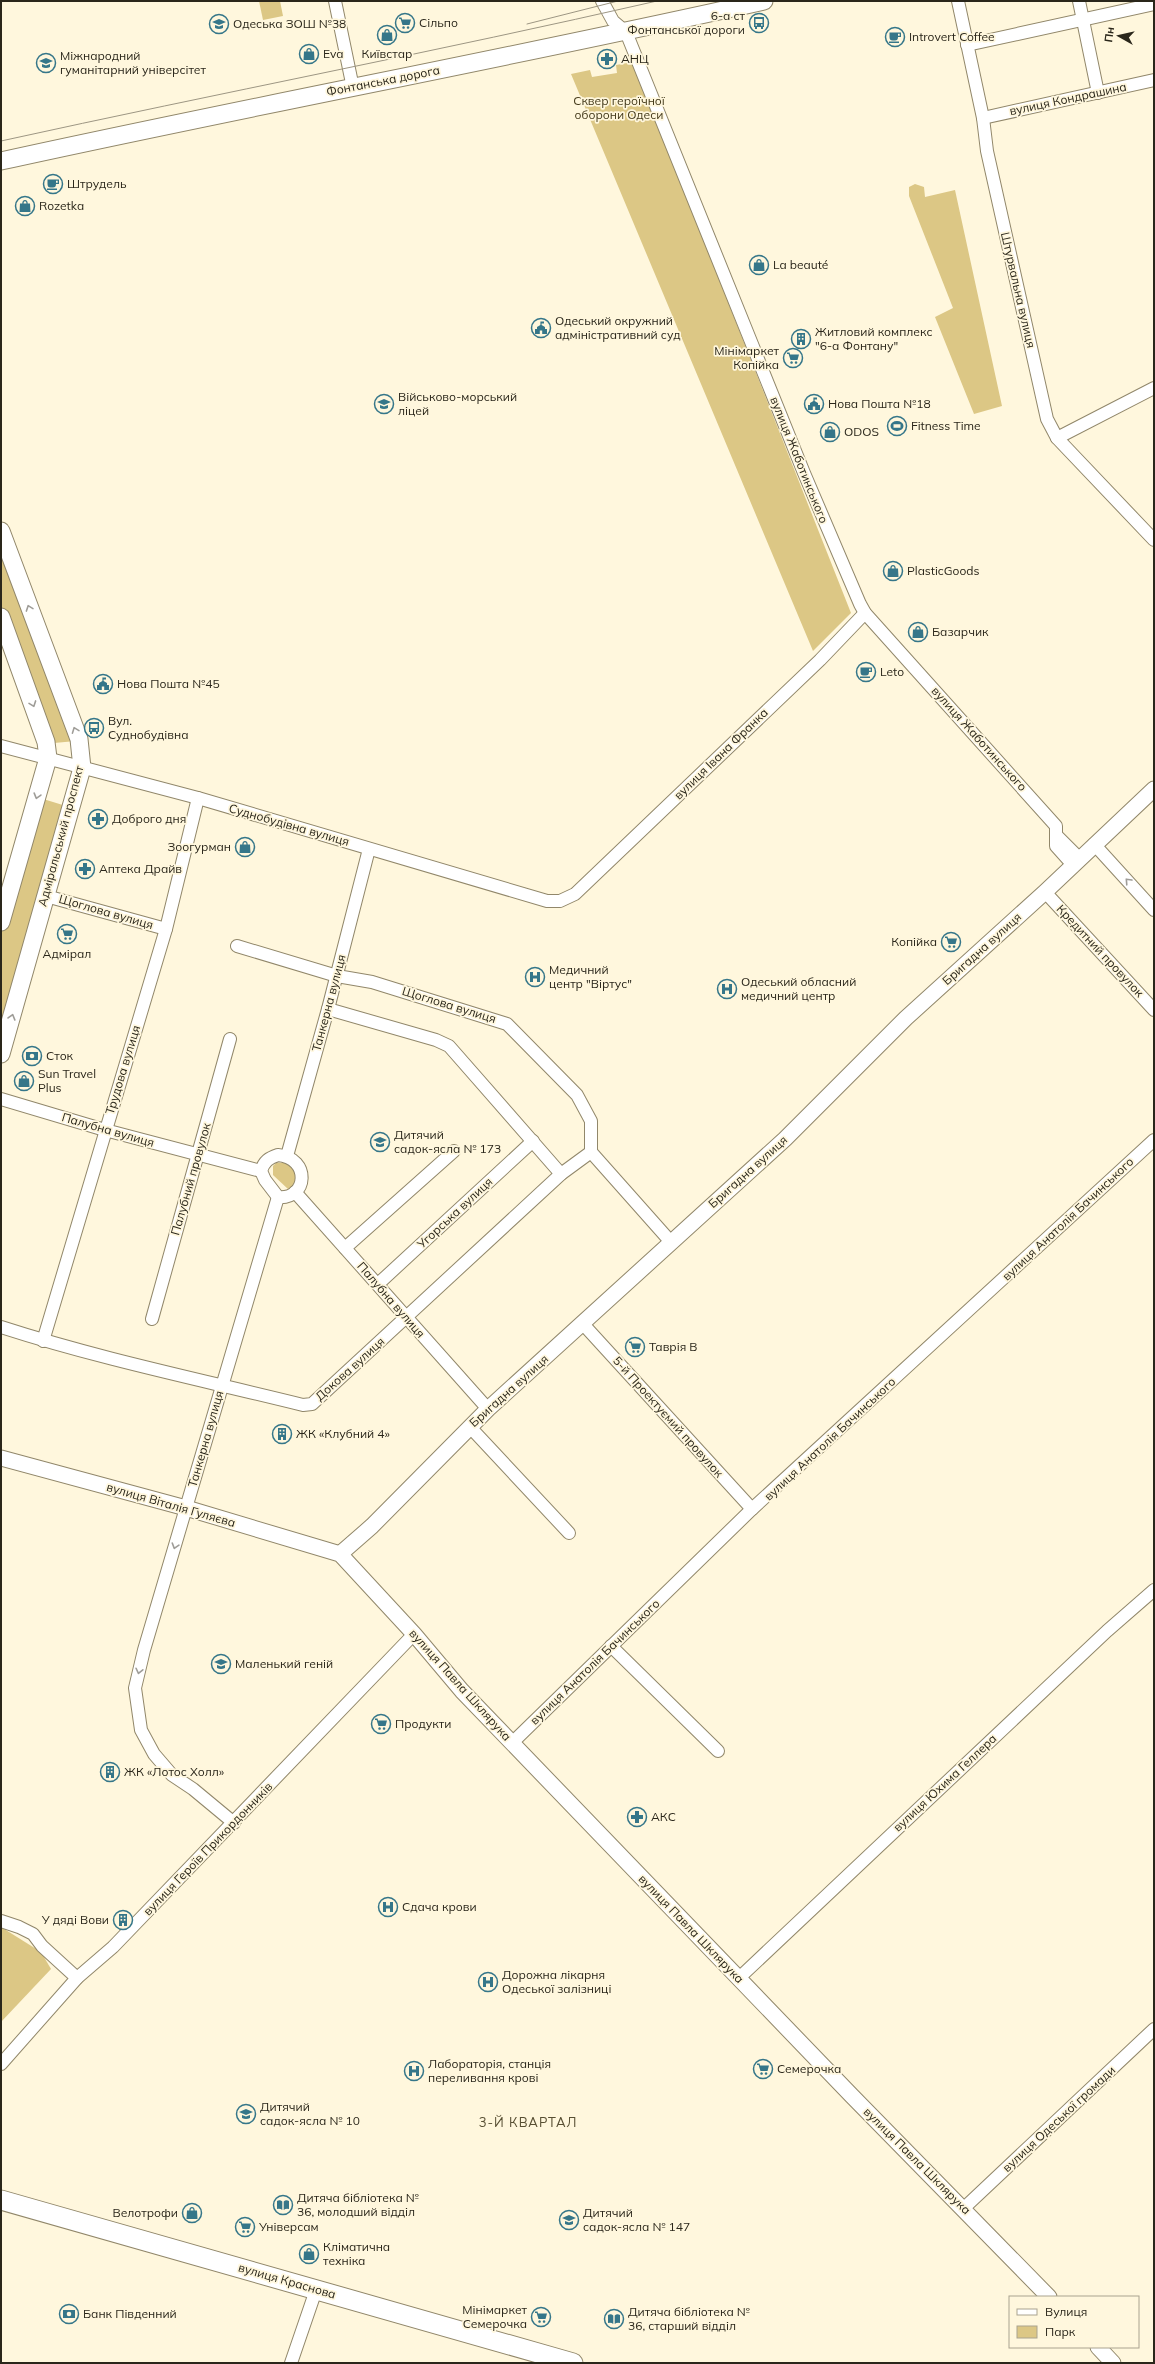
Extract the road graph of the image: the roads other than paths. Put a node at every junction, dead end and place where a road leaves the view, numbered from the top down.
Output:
1 (335, 1) edge
2 (602, 1) edge
3 (764, 1) edge
4 (958, 1) edge
5 (1079, 1) edge
6 (1154, 4) edge
7 (1083, 20) junction
8 (626, 32) junction
9 (967, 45) junction
10 (1154, 80) edge
11 (353, 88) junction
12 (1098, 93) junction
13 (983, 118) junction
14 (1, 161) edge
15 (1154, 388) edge
16 (1057, 438) junction
17 (1, 531) edge
18 (1154, 540) edge
19 (865, 613) junction
20 (1, 617) edge
21 (1, 746) edge
22 (48, 758) junction
23 (82, 768) junction
24 (1154, 789) edge
25 (198, 798) junction
26 (1094, 844) junction
27 (370, 849) junction
28 (1076, 861) junction
29 (7, 880) edge
30 (1045, 892) junction
31 (575, 894) joint
32 (46, 896) junction
33 (1154, 910) edge
34 (1, 922) edge
35 (166, 929) junction
36 (237, 946) dead end
37 (337, 976) junction
38 (328, 1009) junction
39 (1154, 1010) edge
40 (230, 1040) dead end
41 (1, 1054) edge
42 (1, 1099) edge
43 (105, 1130) junction
44 (1154, 1140) edge
45 (533, 1141) junction
46 (454, 1150) dead end
47 (591, 1152) junction
48 (198, 1155) junction
49 (287, 1156) junction
50 (261, 1171) junction
51 (561, 1174) junction
52 (295, 1192) junction
53 (278, 1196) junction
54 (670, 1241) junction
55 (345, 1248) junction
56 (378, 1284) junction
57 (406, 1318) junction
58 (152, 1319) dead end
59 (583, 1324) junction
60 (1, 1327) edge
61 (43, 1341) junction
62 (222, 1385) junction
63 (488, 1409) junction
64 (470, 1427) junction
65 (1, 1458) edge
66 (186, 1508) junction
67 (752, 1509) junction
68 (569, 1533) dead end
69 (340, 1554) junction
70 (1154, 1590) edge
71 (414, 1634) junction
72 (611, 1646) junction
73 (512, 1743) junction
74 (718, 1751) dead end
75 (234, 1823) junction
76 (1, 1921) edge
77 (77, 1978) junction
78 (739, 1978) junction
79 (1154, 2029) edge
80 (1, 2064) edge
81 (1, 2200) edge
82 (964, 2208) junction
83 (316, 2290) junction
84 (1049, 2296) edge
85 (1099, 2348) edge
86 (540, 2358) edge
87 (291, 2363) edge
88 (572, 2363) edge
89 (1114, 2363) edge

1 - 11 street
2 - 8 street
3 - 8 main road, Фонтанська дорога
4 - 9 street, Штурвальна вулиця
5 - 7 street
6 - 7 street
7 - 9 street
7 - 12 street
8 - 11 main road, Фонтанська дорога
8 - 19 street, вулиця Жаботинського
9 - 13 street, Штурвальна вулиця
10 - 12 street, вулиця Кондрашина
11 - 14 main road, Фонтанська дорога
12 - 13 street, вулиця Кондрашина
13 - 16 street, Штурвальна вулиця
15 - 16 street
16 - 18 street, Штурвальна вулиця
23 -> 17 main road, Адміральський проспект
19 - 28 street, вулиця Жаботинського
19 - 31 street, вулиця Івана Франка
20 -> 22 main road
21 - 22 street, Суднобудівна вулиця
22 - 23 street, Суднобудівна вулиця
22 -> 29 main road
23 - 25 street, Суднобудівна вулиця
23 - 32 main road, Адміральський проспект
24 - 26 street, Бригадна вулиця
25 - 27 street, Суднобудівна вулиця
25 - 35 street, Трудова вулиця
26 - 28 street, Бригадна вулиця
33 -> 26 street
27 - 31 street, Суднобудівна вулиця
27 - 37 street, Танкерна вулиця
28 - 30 street, Бригадна вулиця
29 - 34 main road
30 - 39 street, Кредитний провулок
30 - 54 street, Бригадна вулиця
32 - 35 street, Щоглова вулиця
41 -> 32 main road, Адміральський проспект
35 - 43 street, Трудова вулиця
36 - 37 street, Щоглова вулиця
37 - 38 street, Танкерна вулиця
37 - 47 street, Щоглова вулиця
38 - 45 street
38 - 49 street, Танкерна вулиця
40 - 48 street, Палубний провулок
42 - 43 street, Палубна вулиця
43 - 48 street, Палубна вулиця
43 - 61 street, Трудова вулиця
44 - 67 street, вулиця Анатолія Бачинського
45 - 51 street
45 - 56 street, Угорська вулиця
46 - 55 street
47 - 51 street, Докова вулиця
47 - 54 street
48 - 50 street, Палубна вулиця
48 - 58 street, Палубний провулок
49 - 50 street
49 - 52 street
50 - 53 street
51 - 57 street, Докова вулиця
52 - 53 street
52 - 55 street, Палубна вулиця
53 - 62 street, Танкерна вулиця
54 - 59 street, Бригадна вулиця
55 - 56 street, Палубна вулиця
56 - 57 street, Палубна вулиця
57 - 62 street, Докова вулиця
57 - 63 street, Палубна вулиця
59 - 63 street, Бригадна вулиця
59 - 67 street, 5-й Проектуємий провулок
60 - 61 street, Докова вулиця
61 - 62 street, Докова вулиця
62 - 66 street, Танкерна вулиця
63 - 64 street, Бригадна вулиця
64 - 68 street
64 - 69 street, Бригадна вулиця
65 - 66 street, вулиця Віталія Гуляєва
66 - 69 street, вулиця Віталія Гуляєва
66 -> 75 street, Танкерна вулиця
67 - 72 street, вулиця Анатолія Бачинського
69 - 71 street, вулиця Павла Шклярука
70 - 78 street, вулиця Юхима Геллера
71 - 73 street, вулиця Павла Шклярука
71 - 75 street, вулиця Героїв Прикордонників
72 - 73 street, вулиця Анатолія Бачинського
72 - 74 street
73 - 78 street, вулиця Павла Шклярука
75 - 77 street, вулиця Героїв Прикордонників
76 - 77 street
77 - 80 street, вулиця Героїв Прикордонників
78 - 82 street, вулиця Павла Шклярука
79 - 82 street, вулиця Одеської громади
81 - 83 main road, вулиця Краснова
82 - 84 street, вулиця Павла Шклярука
83 - 86 main road, вулиця Краснова
83 - 87 street
85 - 89 street
86 - 88 main road, вулиця Краснова

